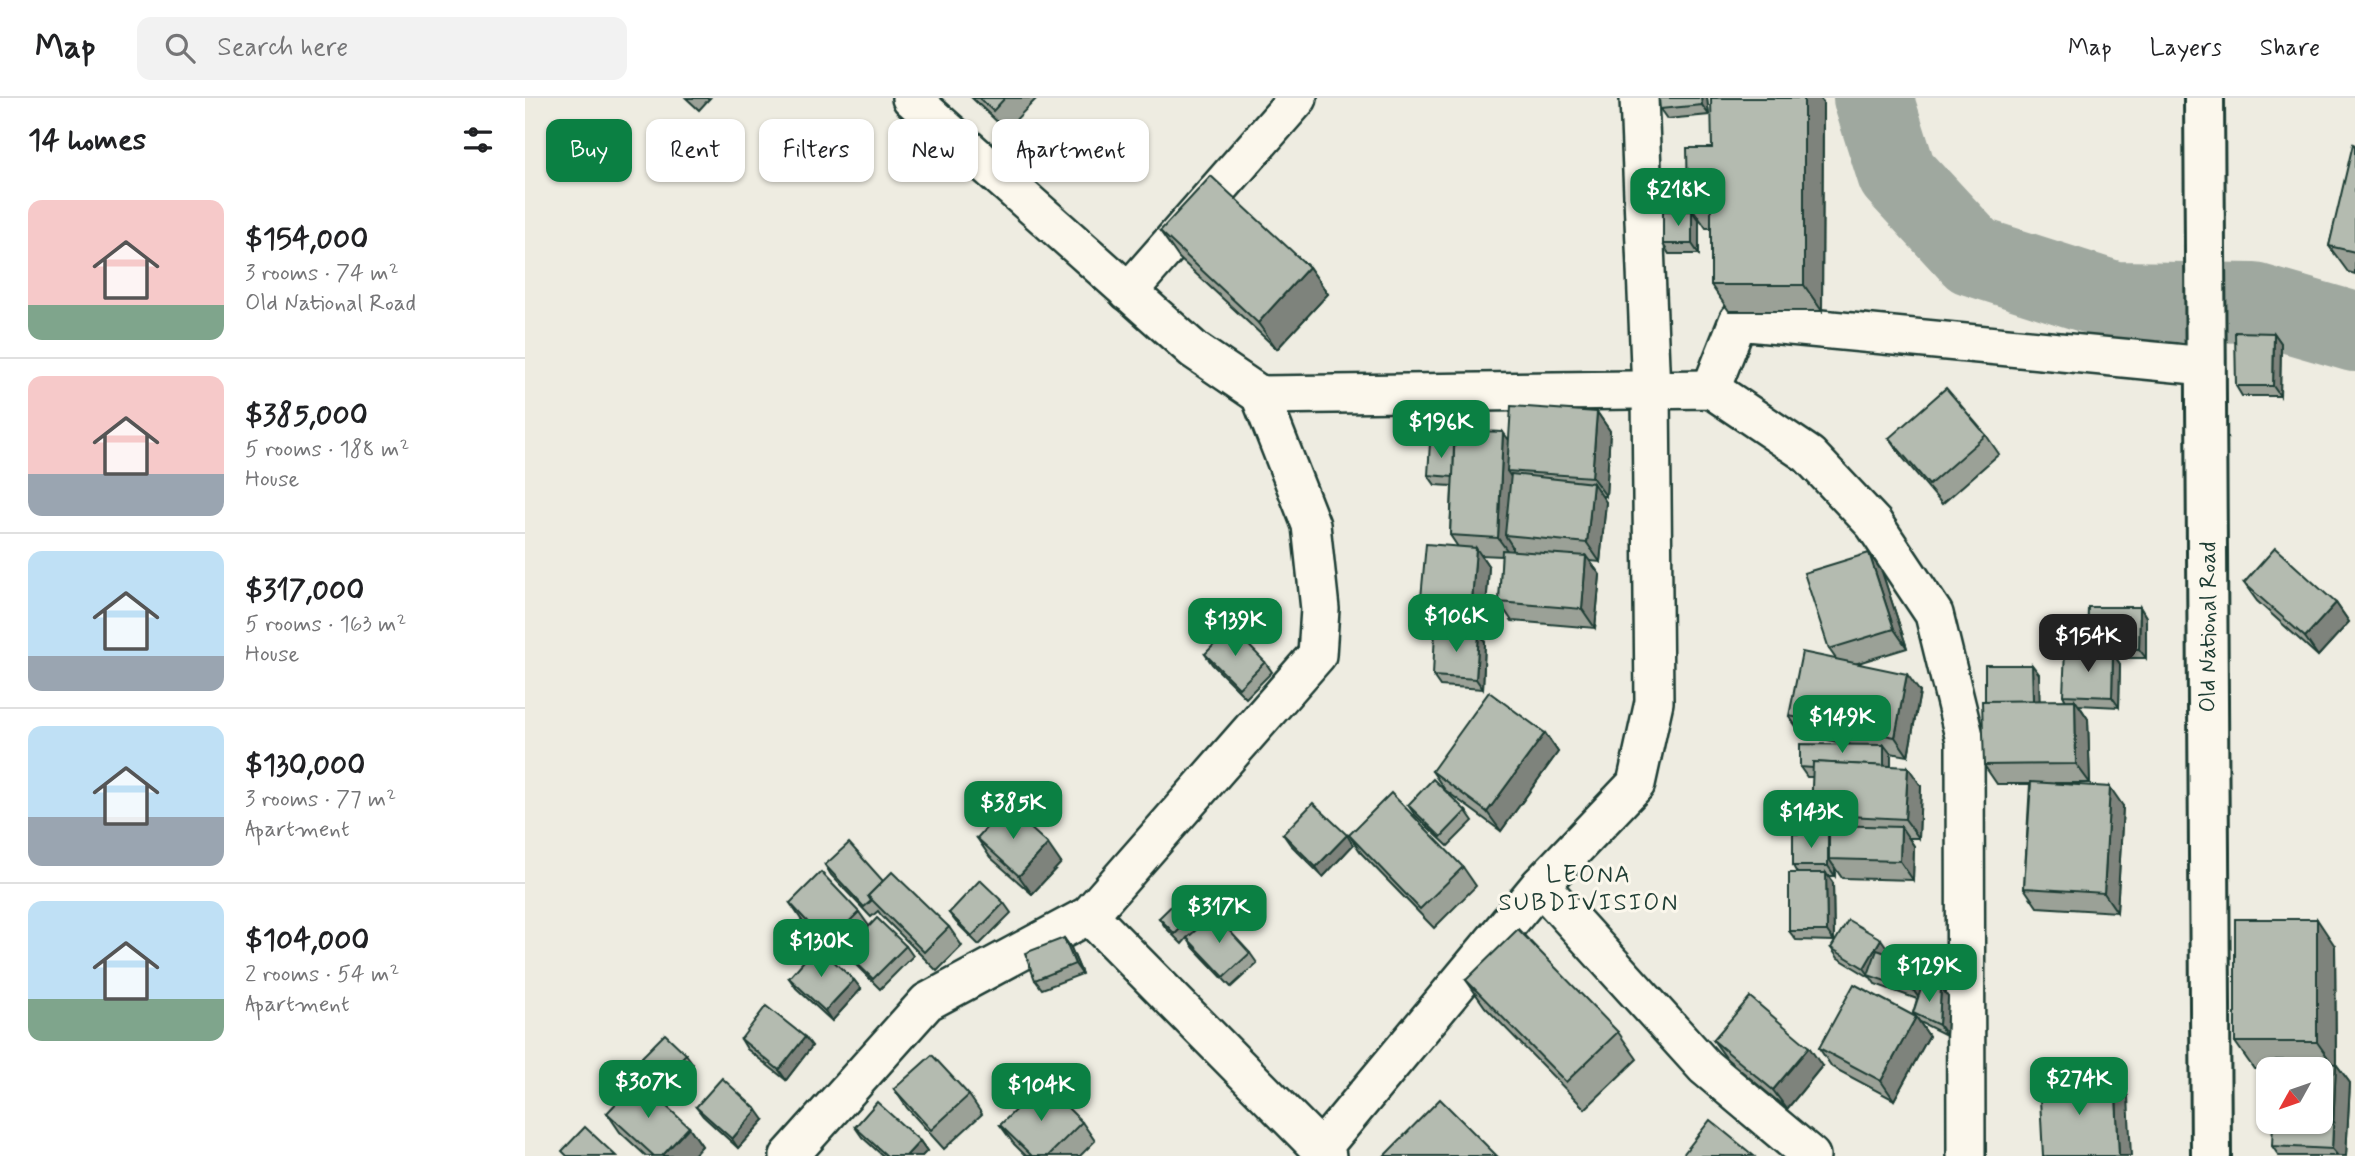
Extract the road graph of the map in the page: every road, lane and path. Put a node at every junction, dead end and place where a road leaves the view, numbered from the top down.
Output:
1 (911, 98) edge
2 (1298, 98) edge
3 (1639, 98) edge
4 (2204, 98) edge
5 (1128, 292) junction
6 (2206, 359) junction
7 (1711, 388) junction
8 (1651, 391) junction
9 (1260, 395) junction
10 (1540, 885) junction
11 (1089, 915) junction
12 (1324, 1153) edge
13 (789, 1156) edge
14 (1811, 1156) edge
15 (1966, 1156) edge
16 (2211, 1156) edge

1 - 5 street
2 - 5 street
3 - 8 street
4 - 6 main road, Old National Road
5 - 9 street
6 - 7 street
6 - 16 main road, Old National Road
7 - 8 street
7 - 15 street
8 - 9 street
8 - 10 street
9 - 11 street
10 - 12 street
10 - 14 street
11 - 12 street
11 - 13 street

